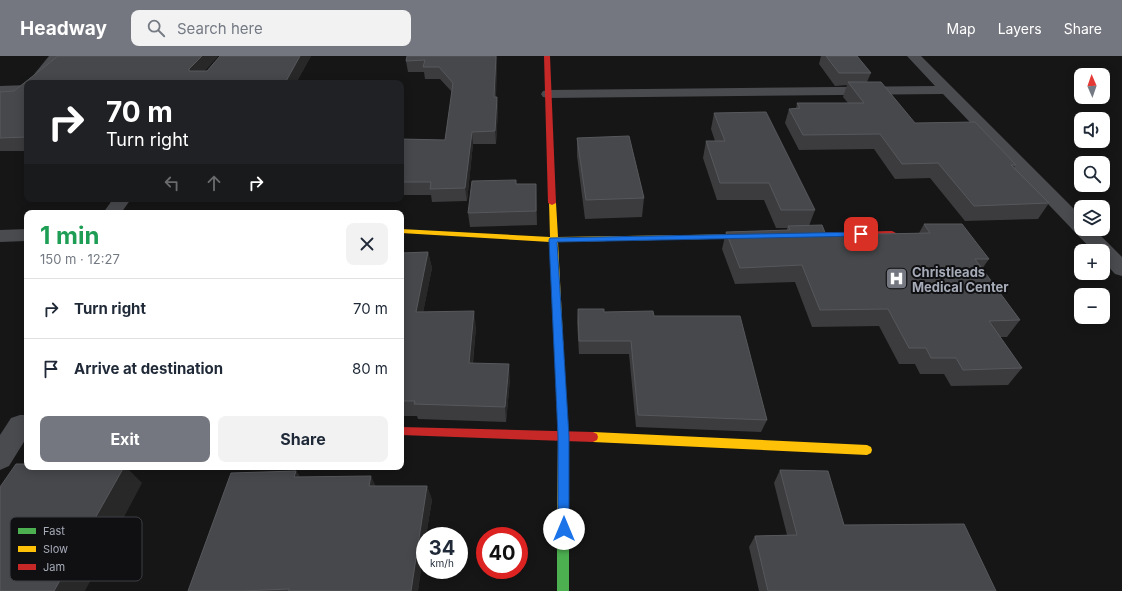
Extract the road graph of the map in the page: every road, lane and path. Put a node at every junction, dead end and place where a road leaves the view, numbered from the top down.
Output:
1 (56, 56) edge
2 (547, 56) edge
3 (914, 56) edge
4 (36, 80) edge
5 (0, 90) edge
6 (24, 90) edge
7 (947, 90) junction
8 (548, 94) junction
9 (1074, 220) edge
10 (404, 232) edge
11 (892, 233) edge
12 (24, 235) edge
13 (789, 235) edge
14 (0, 236) edge
15 (766, 236) edge
16 (1090, 236) edge
17 (553, 240) junction
18 (1122, 269) edge
19 (24, 422) edge
20 (404, 431) edge
21 (564, 436) junction
22 (866, 450) dead end
23 (0, 458) edge
24 (564, 591) edge

1 - 4 street
2 - 8 street
3 - 7 street
5 - 6 street
7 - 8 street
7 - 9 street
8 - 17 street
10 - 17 street
11 - 13 street
12 - 14 street
15 - 17 street
16 - 18 street
17 - 21 street
19 - 23 street
20 - 21 street
21 - 22 street
21 - 24 street

